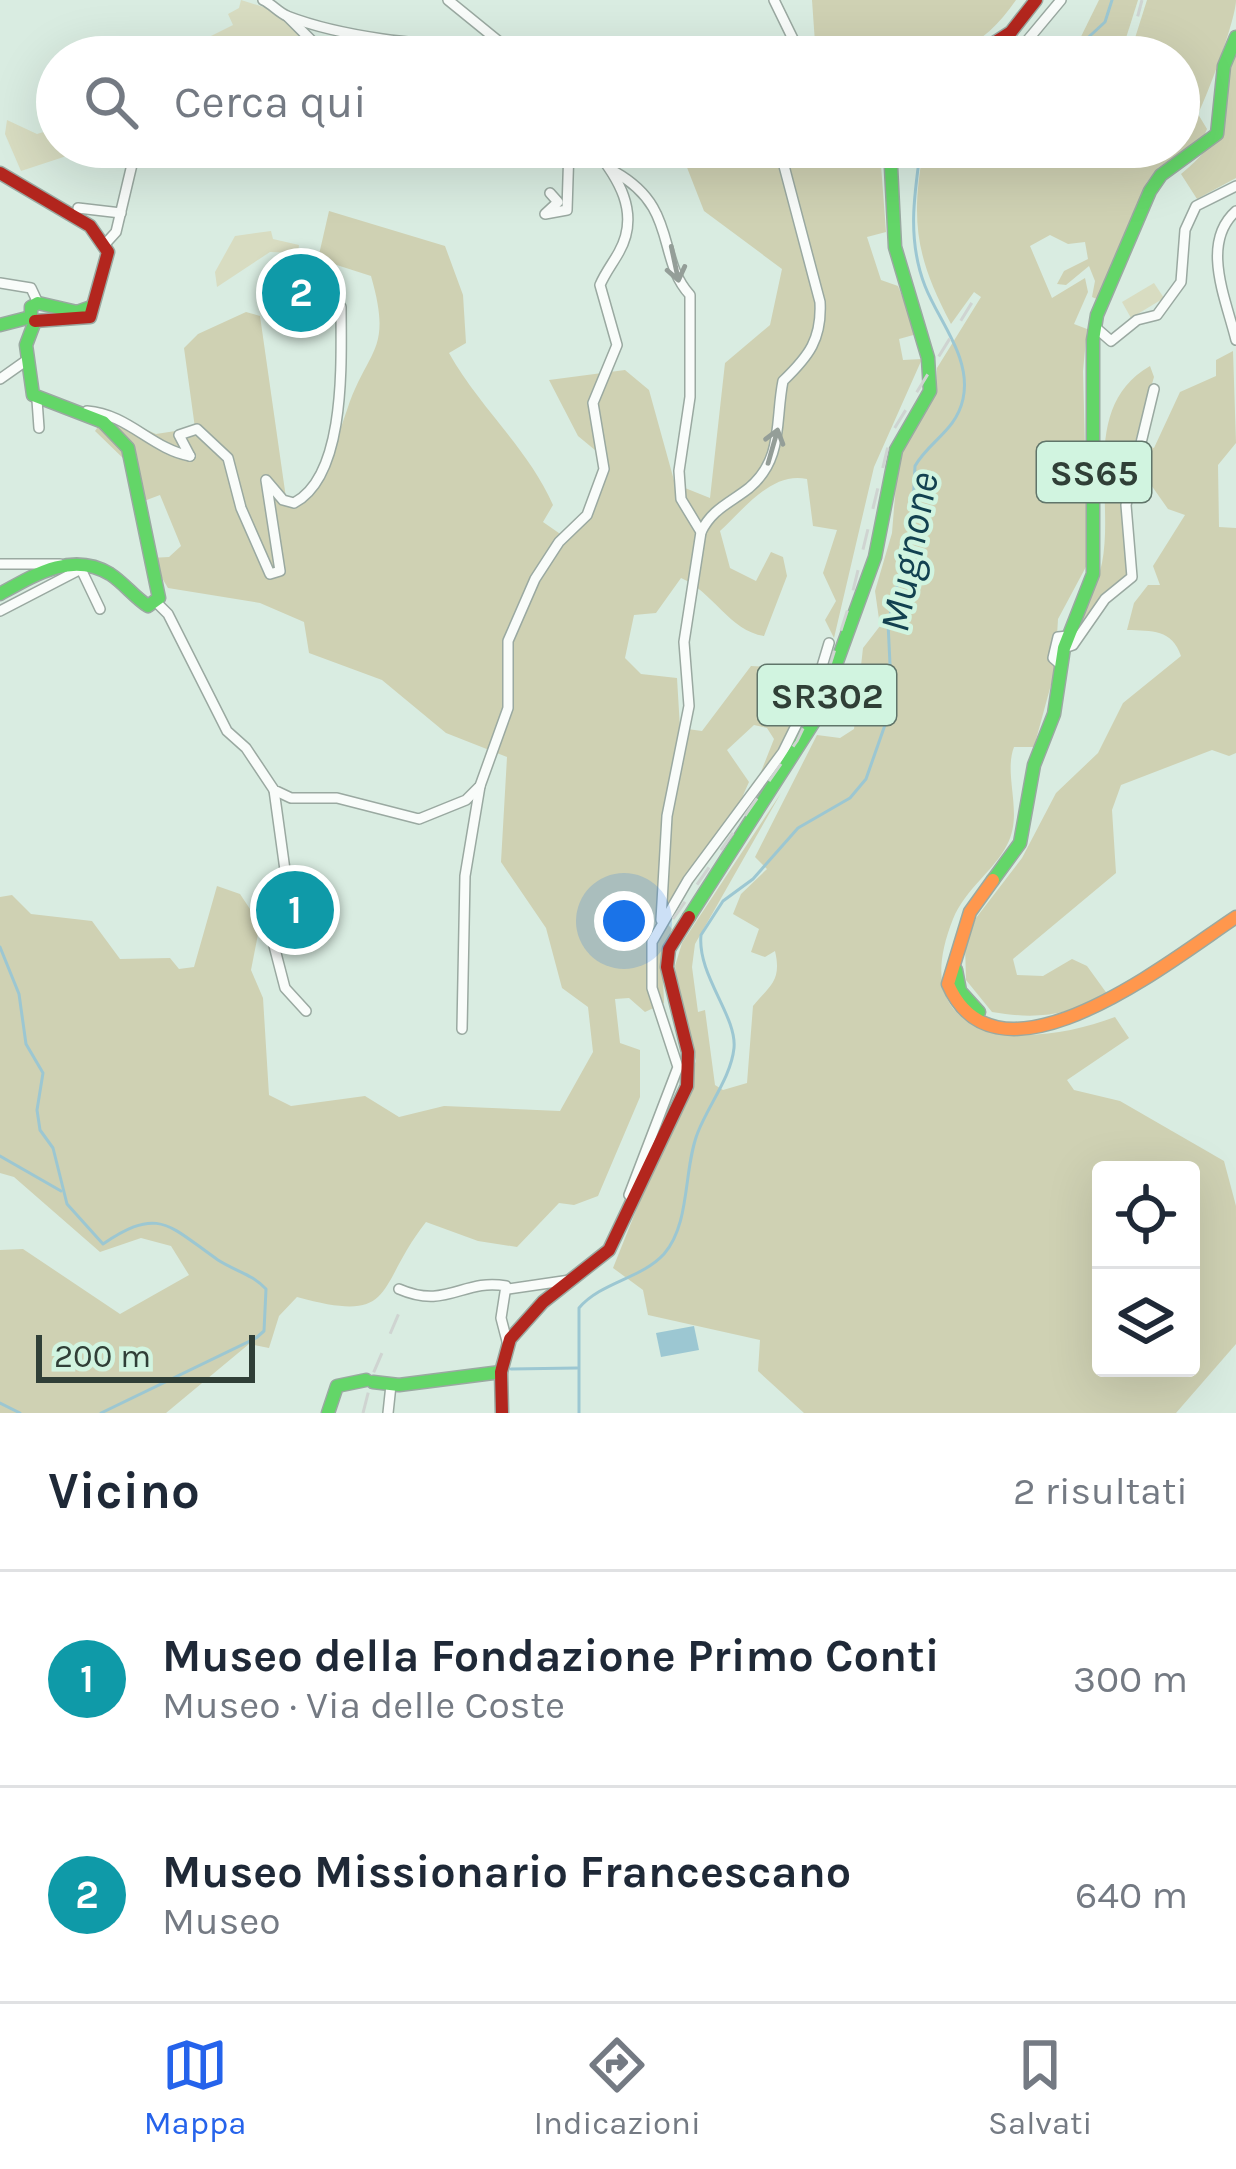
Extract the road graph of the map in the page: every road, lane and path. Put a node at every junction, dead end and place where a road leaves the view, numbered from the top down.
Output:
1 (263, 0) edge
2 (448, 0) edge
3 (774, 0) edge
4 (1036, 0) edge
5 (1061, 0) edge
6 (287, 16) junction
7 (307, 36) edge
8 (381, 36) edge
9 (493, 36) edge
10 (791, 36) edge
11 (1005, 36) edge
12 (1031, 36) edge
13 (1236, 37) edge
14 (1200, 146) edge
15 (133, 168) edge
16 (569, 168) edge
17 (610, 168) edge
18 (785, 168) edge
19 (891, 168) edge
20 (1171, 168) edge
21 (613, 171) junction
22 (0, 172) edge
23 (1236, 186) edge
24 (550, 194) dead end
25 (78, 208) dead end
26 (1236, 211) edge
27 (122, 213) junction
28 (106, 243) junction
29 (0, 283) edge
30 (341, 307) dead end
31 (40, 314) junction
32 (0, 326) edge
33 (1095, 326) junction
34 (1236, 340) edge
35 (27, 360) junction
36 (0, 379) edge
37 (1154, 389) dead end
38 (38, 400) junction
39 (74, 412) junction
40 (38, 428) dead end
41 (700, 532) junction
42 (60, 564) junction
43 (80, 566) junction
44 (2, 567) edge
45 (0, 594) edge
46 (157, 603) junction
47 (100, 609) dead end
48 (0, 610) edge
49 (1066, 642) junction
50 (830, 643) dead end
51 (481, 787) junction
52 (274, 790) junction
53 (1236, 917) edge
54 (661, 920) junction
55 (306, 1011) dead end
56 (462, 1029) dead end
57 (631, 1206) junction
58 (575, 1280) junction
59 (399, 1289) dead end
60 (508, 1289) junction
61 (508, 1345) junction
62 (501, 1372) junction
63 (392, 1385) junction
64 (328, 1413) edge
65 (388, 1413) edge
66 (502, 1413) edge

1 - 6 street
2 - 9 street
3 - 10 street
4 - 11 main road
5 - 12 street
6 - 7 street
6 - 8 street
13 - 14 main road, SS65
15 - 27 street
16 - 24 street
17 - 21 street
41 -> 18 street
19 - 57 main road, SR302
20 - 33 main road, SS65
21 -> 41 street
21 - 51 street
22 - 28 main road
23 - 33 street
25 - 27 street
26 - 34 street
27 - 28 street
28 - 31 main road
29 - 31 street
30 - 39 street
31 - 32 main road
31 - 35 main road
33 - 49 main road, SS65
35 - 36 street
35 - 38 main road
37 - 49 street
38 - 39 main road
38 - 40 street
39 - 46 main road
41 - 54 street
42 - 43 main road
42 - 44 street
42 - 45 main road
43 - 46 main road
43 - 47 street
43 - 48 street
46 - 52 street
49 - 53 main road, SS65
50 - 54 street
51 - 52 street
51 - 56 street
52 - 55 street
54 - 57 street
57 - 58 main road, SR302
58 - 60 street
58 - 61 main road, SR302
59 - 60 street
60 - 61 street
61 - 62 main road, SR302
62 - 63 main road
62 - 66 main road, SR302
63 - 64 main road
63 - 65 street

